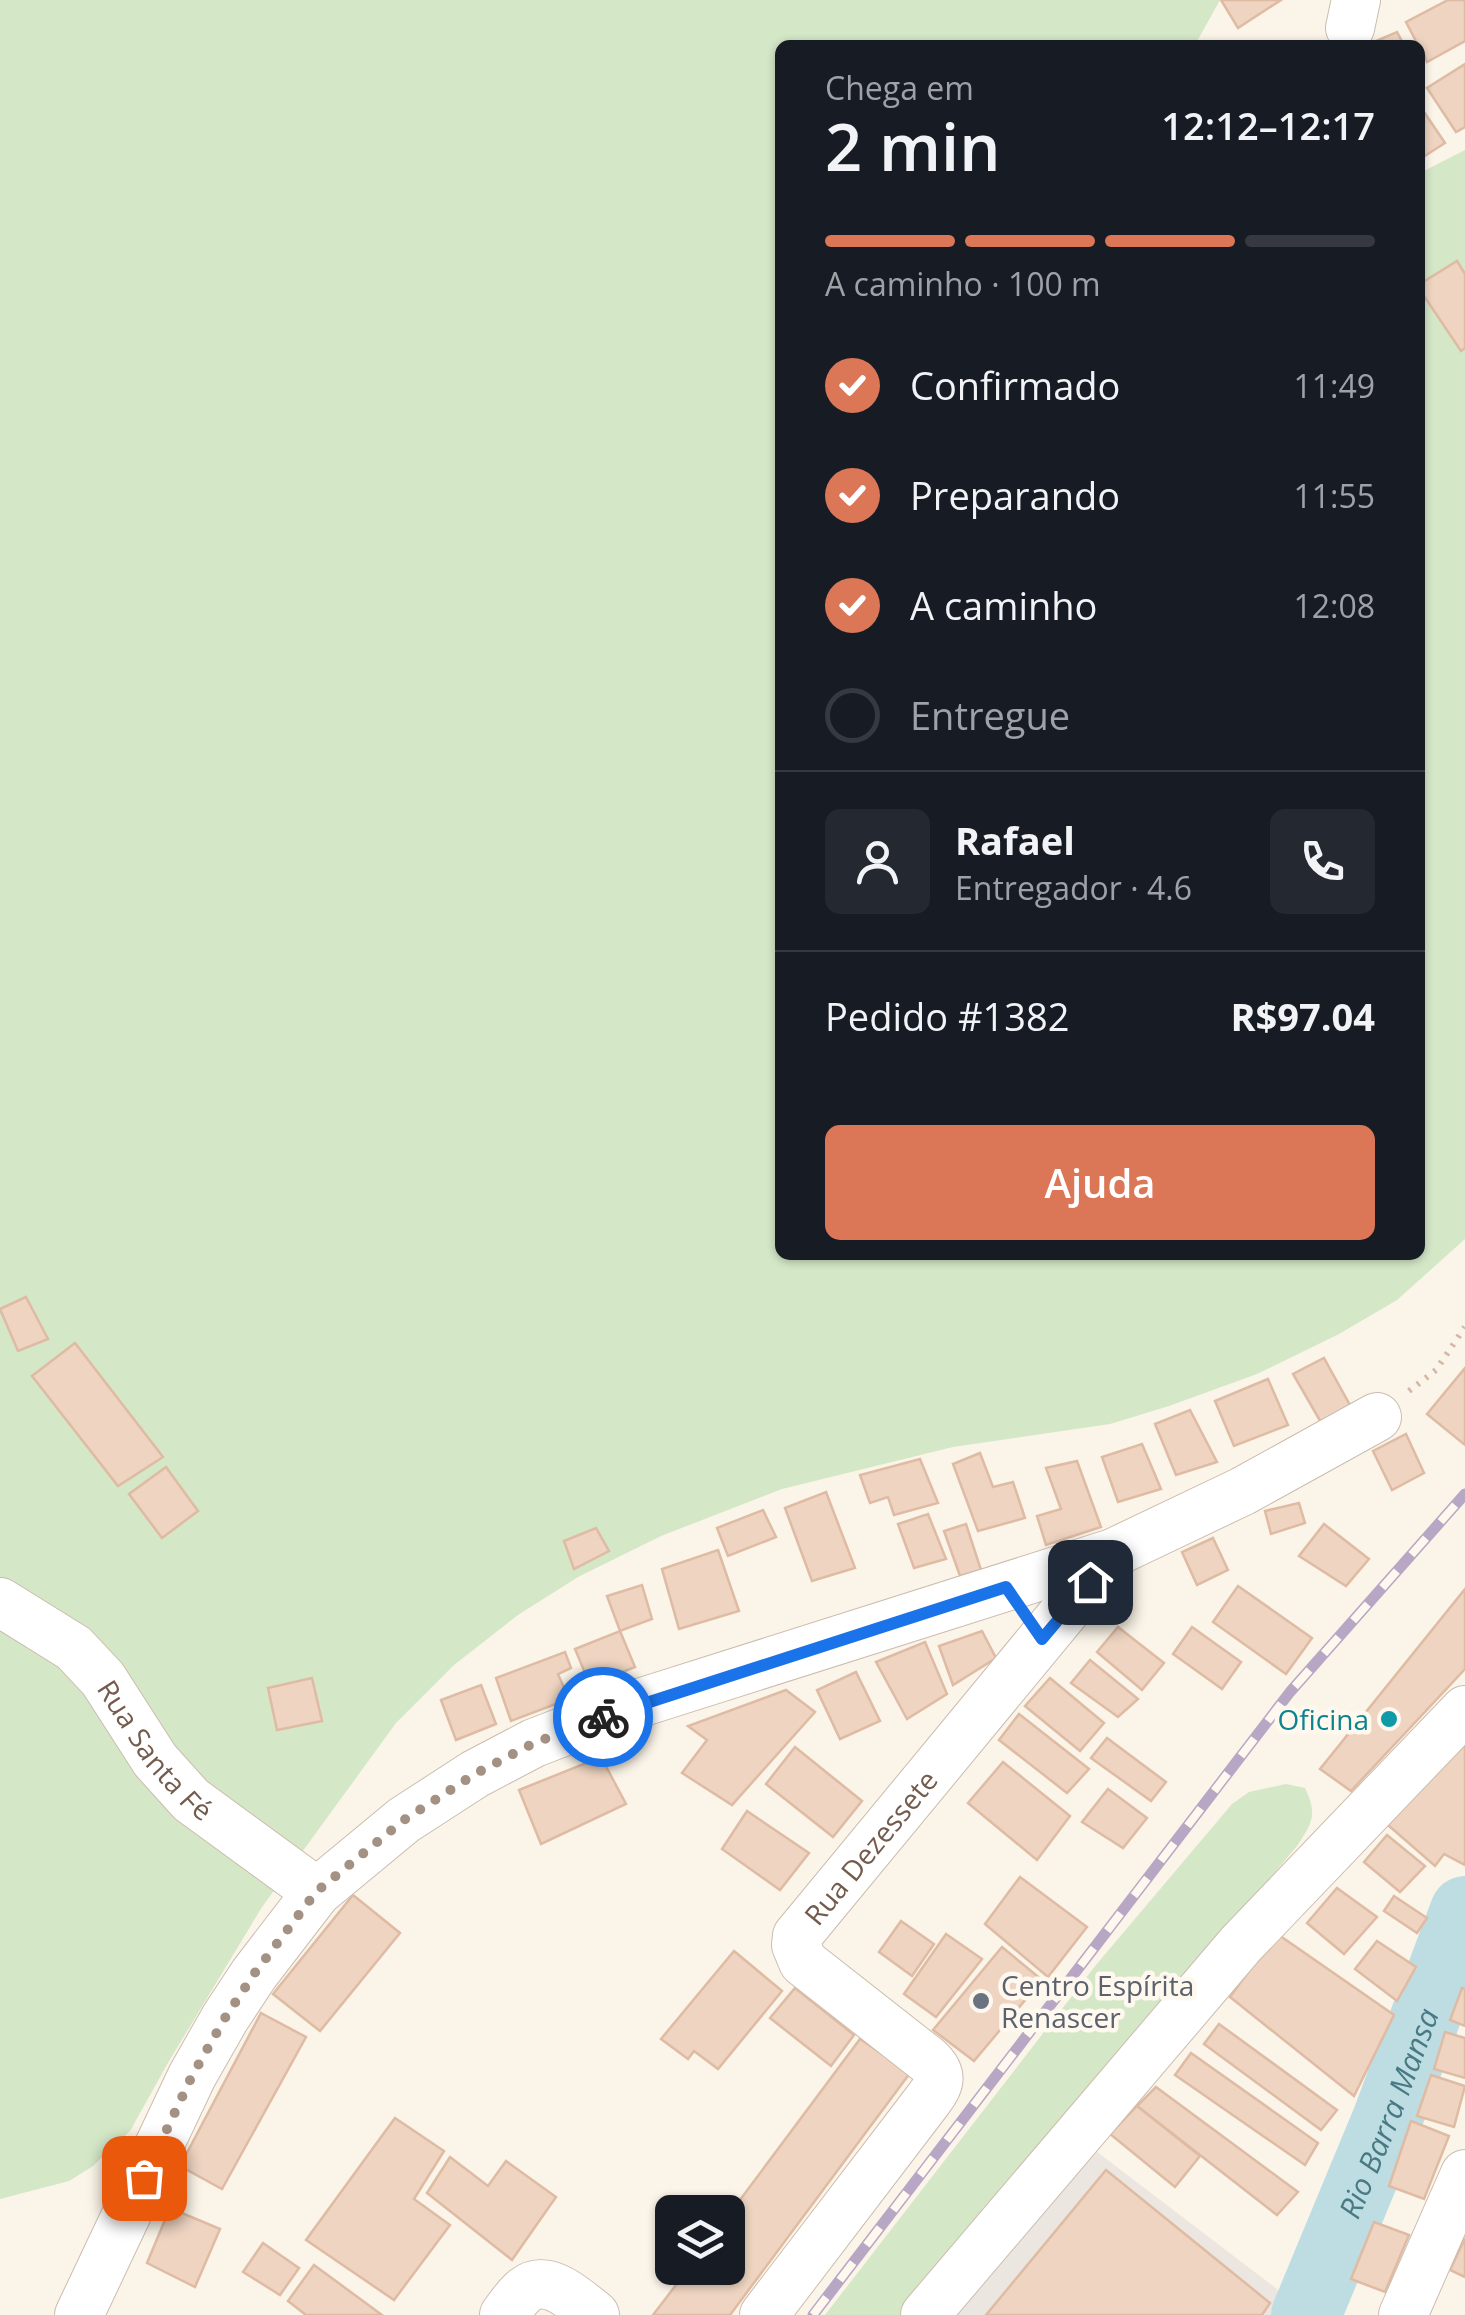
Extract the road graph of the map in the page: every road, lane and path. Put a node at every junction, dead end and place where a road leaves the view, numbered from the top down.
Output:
1 (1465, 1327) edge
2 (1378, 1417) joint
3 (1113, 1553) junction
4 (1006, 1587) junction
5 (0, 1602) edge
6 (1042, 1639) junction
7 (1465, 1710) edge
8 (316, 1892) junction
9 (1465, 2174) edge
10 (79, 2315) edge
11 (504, 2315) edge
12 (595, 2315) edge
13 (764, 2315) edge
14 (926, 2315) edge
15 (1403, 2315) edge

1 - 2 path
2 - 3 street
3 - 4 street
3 - 6 street, Rua Dezessete
4 - 6 street
4 - 8 street
5 - 8 street, Rua Santa Fé
6 - 13 street, Rua Dezessete
7 - 14 street
8 - 10 street
9 - 15 street
11 - 12 street

